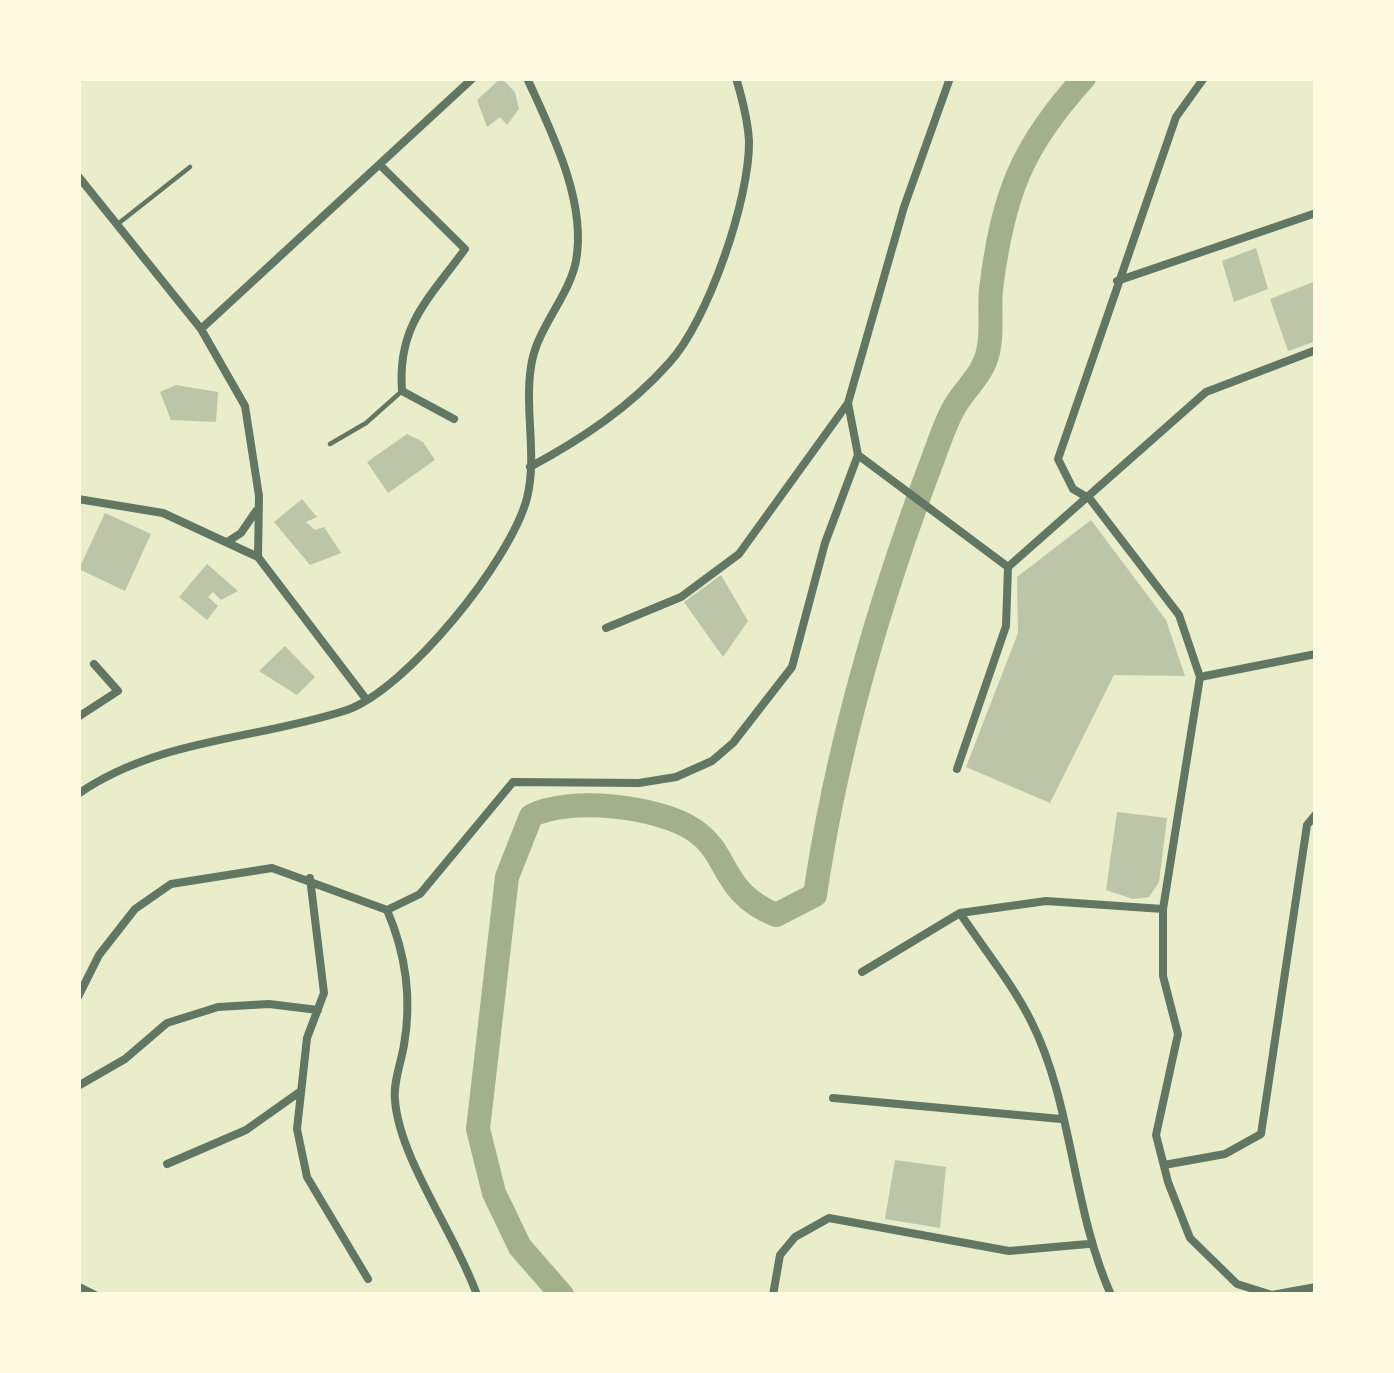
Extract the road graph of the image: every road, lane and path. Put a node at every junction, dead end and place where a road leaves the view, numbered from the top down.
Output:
1 (473, 78) edge
2 (527, 78) edge
3 (736, 78) edge
4 (950, 78) edge
5 (1204, 78) edge
6 (380, 164) junction
7 (190, 167) dead end
8 (78, 176) edge
9 (1316, 213) edge
10 (117, 224) junction
11 (1116, 281) junction
12 (201, 329) junction
13 (1316, 350) edge
14 (402, 391) junction
15 (848, 403) junction
16 (454, 419) dead end
17 (330, 444) dead end
18 (858, 455) junction
19 (530, 467) junction
20 (78, 499) edge
21 (1090, 500) junction
22 (259, 504) junction
23 (227, 542) junction
24 (258, 557) junction
25 (1008, 567) junction
26 (606, 628) dead end
27 (1316, 655) edge
28 (94, 664) dead end
29 (1200, 677) junction
30 (366, 699) junction
31 (78, 717) edge
32 (957, 769) dead end
33 (78, 794) edge
34 (1316, 814) edge
35 (310, 878) junction
36 (1163, 909) junction
37 (387, 910) junction
38 (960, 913) junction
39 (862, 972) dead end
40 (78, 997) edge
41 (318, 1010) junction
42 (78, 1086) edge
43 (301, 1091) junction
44 (833, 1098) dead end
45 (1061, 1119) junction
46 (167, 1164) dead end
47 (1164, 1165) junction
48 (1088, 1244) junction
49 (368, 1280) dead end
50 (78, 1287) edge
51 (1316, 1288) edge
52 (94, 1295) edge
53 (477, 1295) edge
54 (773, 1295) edge
55 (1111, 1295) edge

1 - 6 street
2 - 19 street
3 - 19 street
4 - 15 street
5 - 11 street
6 - 12 street
6 - 14 street
7 - 10 lane
8 - 10 street
9 - 11 street
10 - 12 street
11 - 21 street
12 - 22 street
13 - 21 street
14 - 16 street
14 - 17 lane
15 - 18 street
15 - 26 street
18 - 25 street
18 - 37 street
19 - 30 street
20 - 23 street
21 - 25 street
21 - 29 street
22 - 23 street
22 - 24 street
23 - 24 street
24 - 30 street
25 - 32 street
27 - 29 street
28 - 31 street
29 - 36 street
30 - 33 street
34 - 47 street
35 - 37 street
35 - 40 street
35 - 41 street
36 - 38 street
36 - 47 street
37 - 53 street
38 - 39 street
38 - 45 street
41 - 42 street
41 - 43 street
43 - 46 street
43 - 49 street
44 - 45 street
45 - 48 street
47 - 51 street
48 - 54 street
48 - 55 street
50 - 52 street

